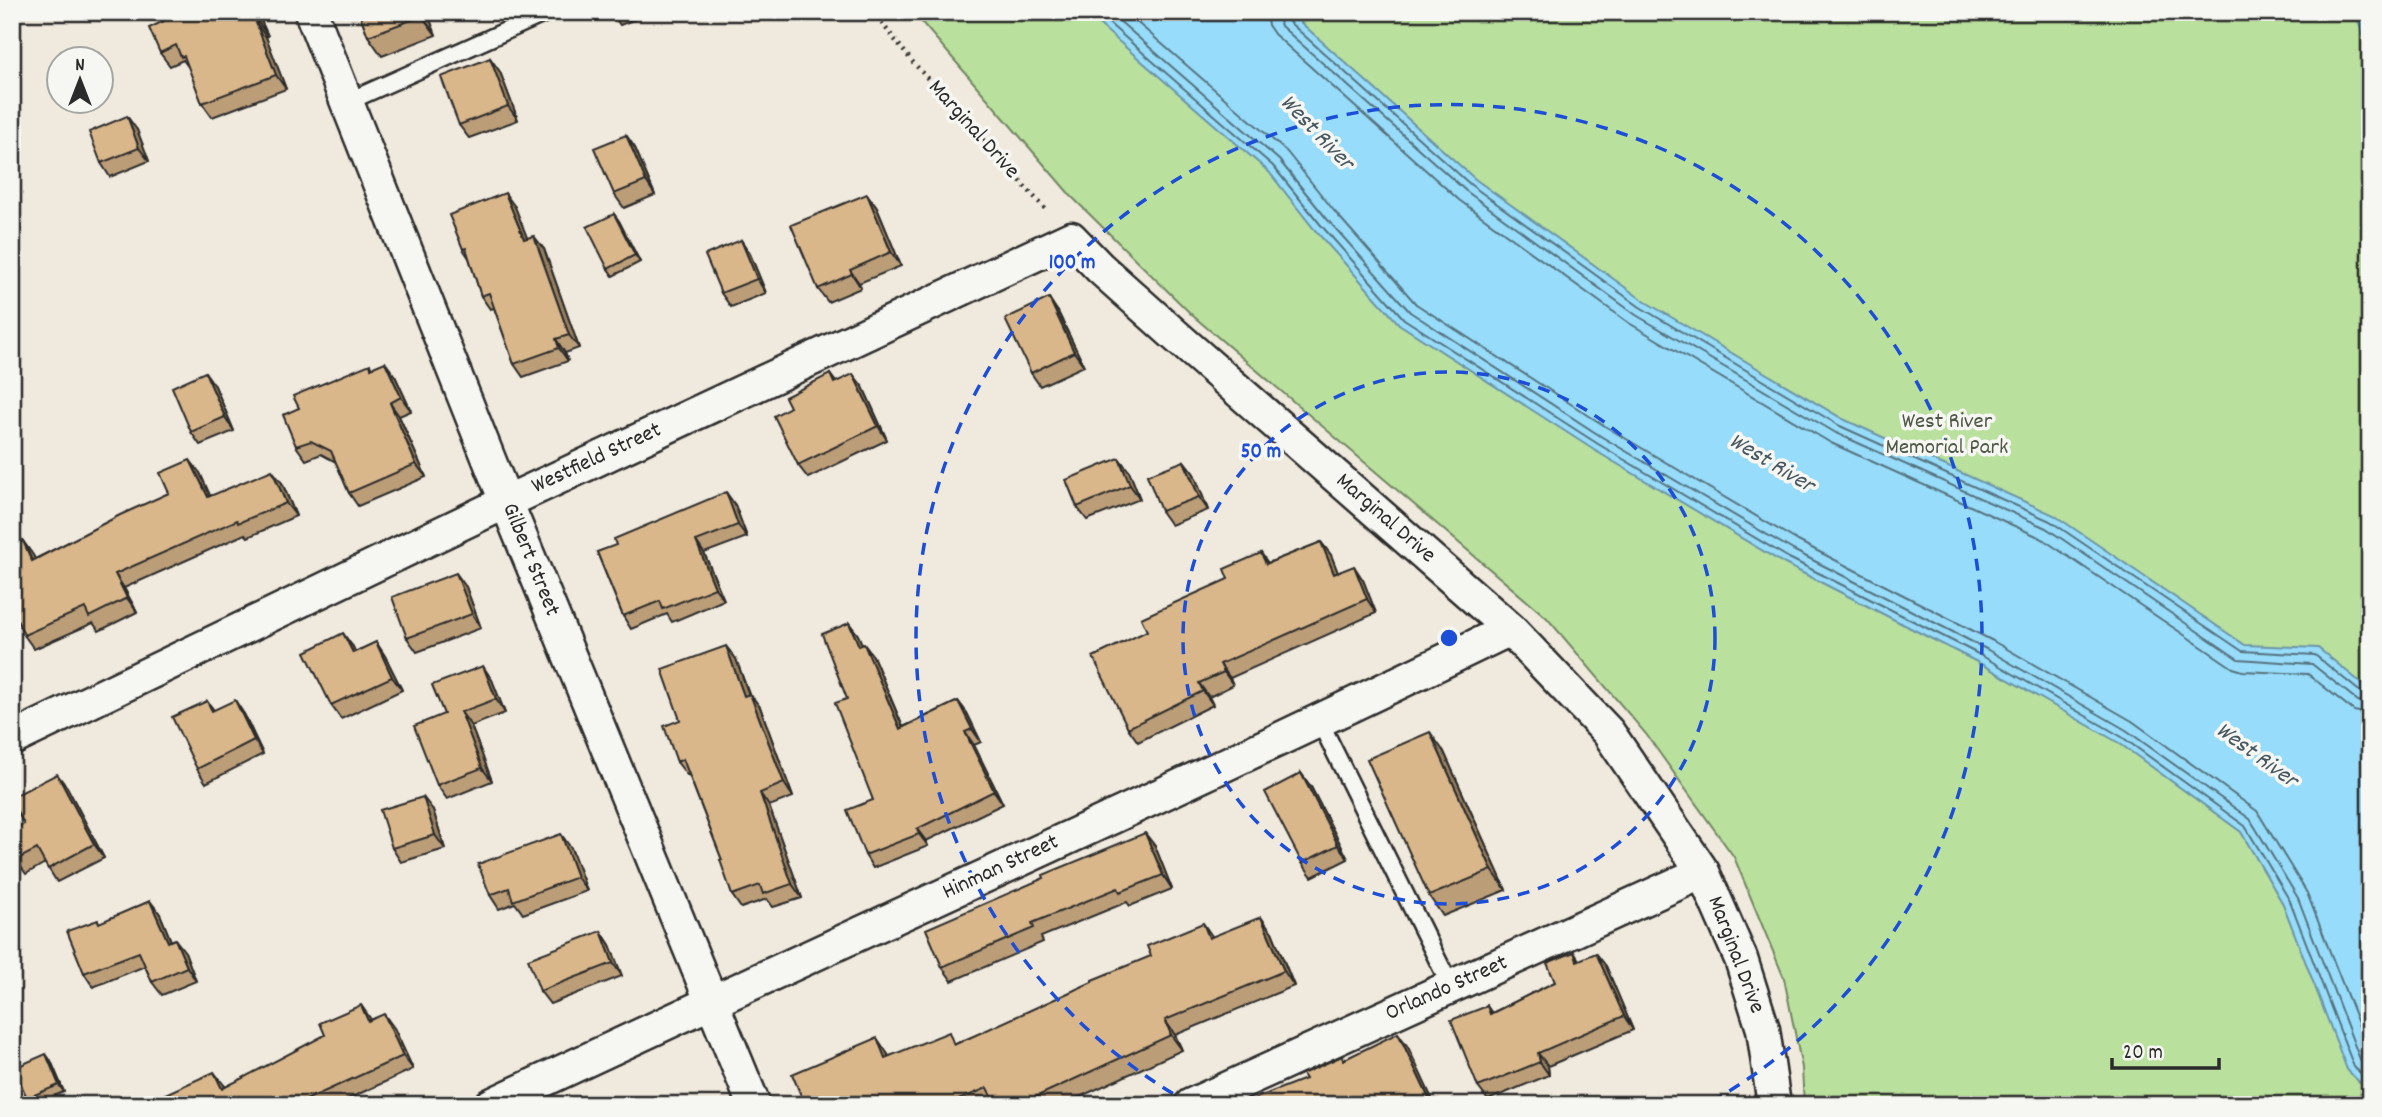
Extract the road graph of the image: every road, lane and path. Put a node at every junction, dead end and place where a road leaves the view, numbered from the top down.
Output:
1 (311, 12) edge
2 (548, 12) edge
3 (873, 12) edge
4 (347, 102) junction
5 (1071, 238) junction
6 (506, 502) junction
7 (1510, 629) junction
8 (1320, 722) junction
9 (12, 739) edge
10 (1703, 872) junction
11 (1451, 987) junction
12 (711, 1001) junction
13 (491, 1105) edge
14 (754, 1105) edge
15 (1191, 1105) edge
16 (1774, 1105) edge

1 - 4 street, Gilbert Street
2 - 4 lane
3 - 5 path, Marginal Drive
4 - 6 street, Gilbert Street
5 - 6 street, Westfield Street
5 - 7 street, Marginal Drive
6 - 9 street, Westfield Street
6 - 12 street, Gilbert Street
7 - 8 street, Hinman Street
7 - 10 street, Marginal Drive
8 - 11 lane
8 - 12 street, Hinman Street
10 - 11 street, Orlando Street
10 - 16 street, Marginal Drive
11 - 15 street, Orlando Street
12 - 13 street, Hinman Street
12 - 14 street, Gilbert Street

